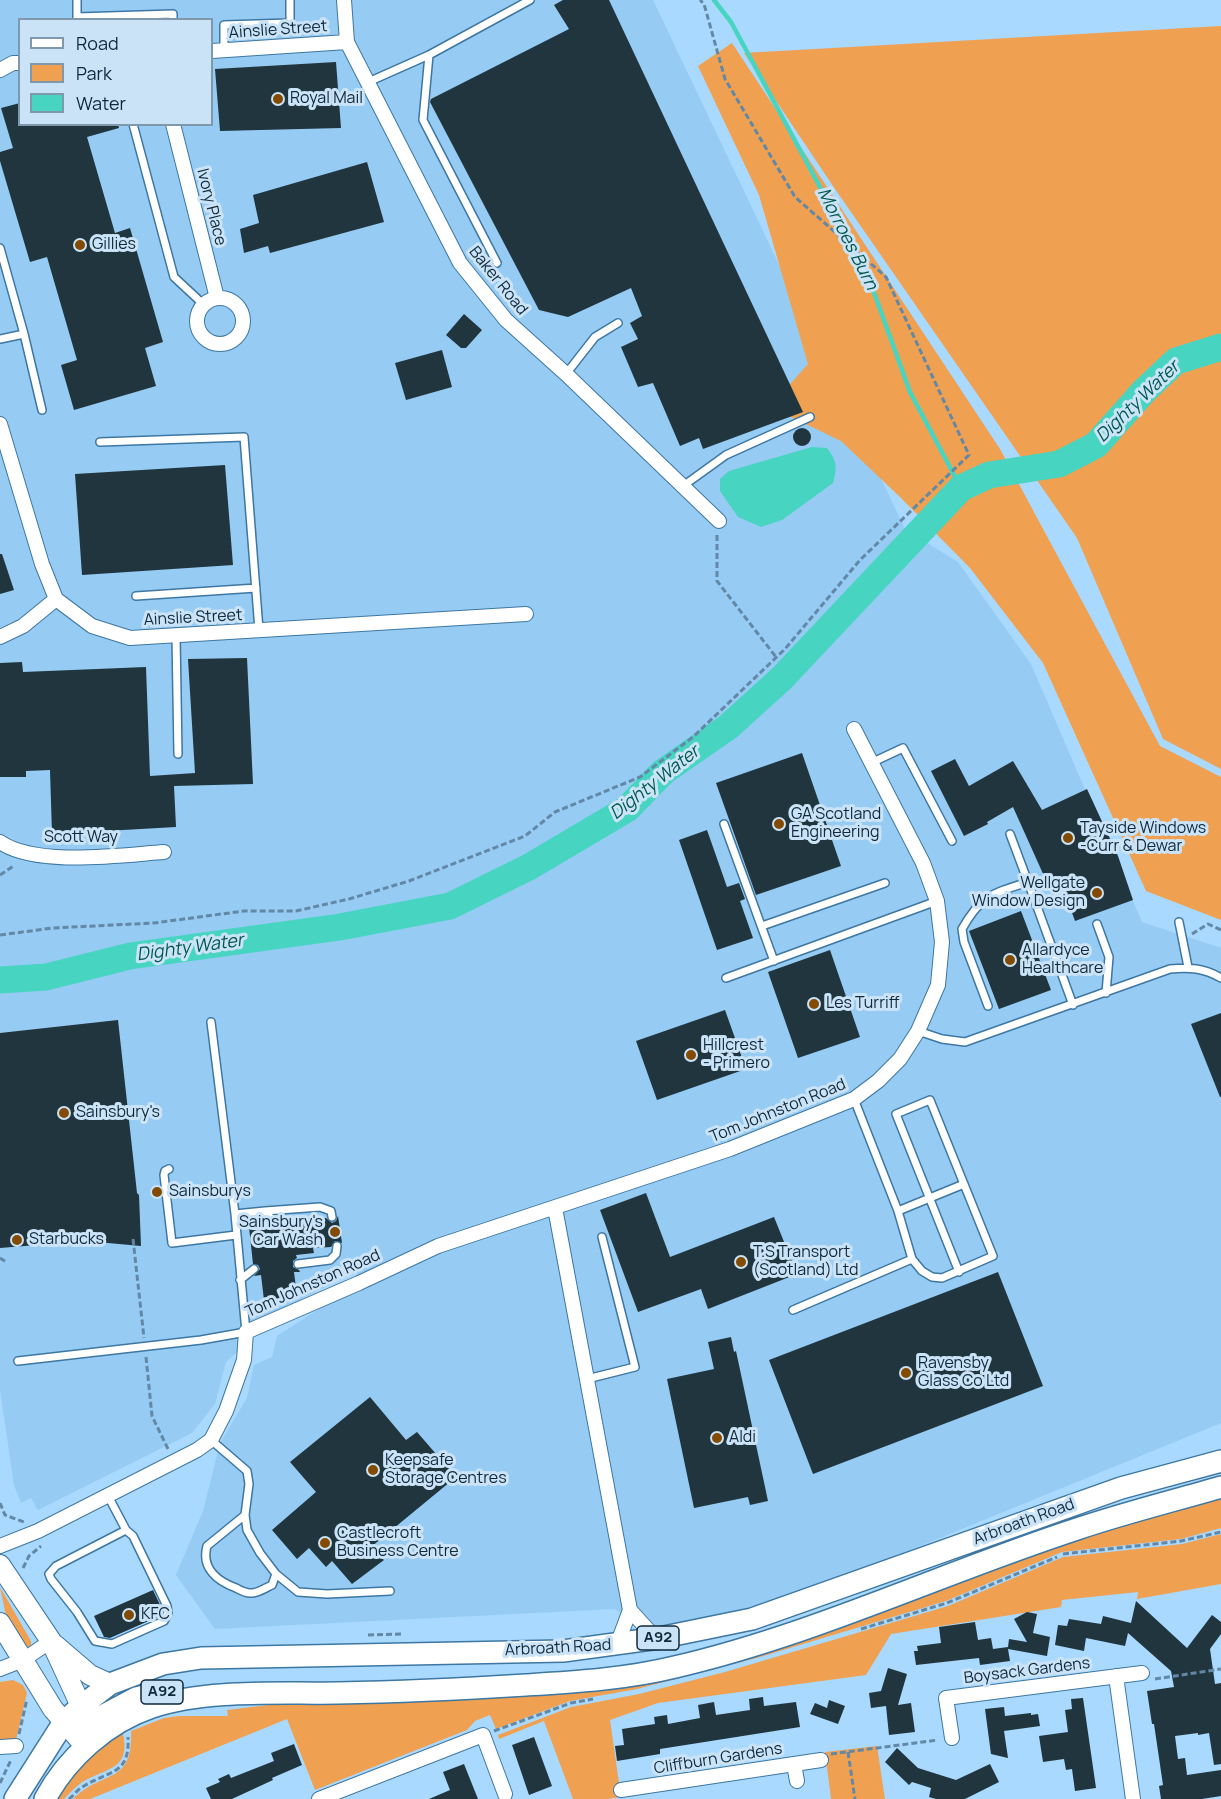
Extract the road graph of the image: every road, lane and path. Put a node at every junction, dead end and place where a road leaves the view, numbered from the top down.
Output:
1 (77, 0) edge
2 (290, 0) edge
3 (344, 0) edge
4 (530, 0) edge
5 (700, 0) edge
6 (77, 18) edge
7 (173, 18) edge
8 (347, 42) junction
9 (218, 50) edge
10 (429, 55) junction
11 (18, 63) edge
12 (0, 70) edge
13 (366, 83) junction
14 (134, 126) edge
15 (174, 126) edge
16 (0, 248) edge
17 (497, 263) dead end
18 (217, 298) junction
19 (203, 304) junction
20 (618, 323) dead end
21 (24, 334) junction
22 (0, 339) edge
23 (566, 374) junction
24 (42, 410) dead end
25 (810, 417) dead end
26 (0, 424) edge
27 (100, 442) dead end
28 (5, 463) edge
29 (683, 486) junction
30 (718, 521) joint
31 (256, 588) junction
32 (136, 596) dead end
33 (56, 599) junction
34 (526, 614) dead end
35 (259, 630) junction
36 (176, 636) junction
37 (0, 637) edge
38 (776, 657) junction
39 (854, 729) dead end
40 (178, 754) dead end
41 (871, 763) junction
42 (724, 824) dead end
43 (1010, 834) dead end
44 (952, 841) dead end
45 (0, 842) edge
46 (164, 852) dead end
47 (1028, 882) junction
48 (885, 883) dead end
49 (937, 902) junction
50 (1179, 922) dead end
51 (1097, 924) dead end
52 (762, 926) junction
53 (1221, 930) edge
54 (0, 934) edge
55 (1182, 939) junction
56 (774, 961) junction
57 (1188, 967) junction
58 (726, 978) dead end
59 (1221, 978) edge
60 (1106, 993) junction
61 (1073, 1005) junction
62 (988, 1006) dead end
63 (211, 1022) dead end
64 (918, 1031) junction
65 (854, 1099) junction
66 (169, 1169) dead end
67 (964, 1184) junction
68 (928, 1198) junction
69 (555, 1208) junction
70 (265, 1211) junction
71 (898, 1211) junction
72 (235, 1215) junction
73 (332, 1217) dead end
74 (272, 1224) dead end
75 (236, 1235) junction
76 (602, 1237) dead end
77 (337, 1246) dead end
78 (0, 1258) edge
79 (912, 1259) junction
80 (6, 1262) dead end
81 (298, 1264) dead end
82 (254, 1269) dead end
83 (959, 1272) junction
84 (240, 1280) junction
85 (793, 1310) dead end
86 (246, 1332) junction
87 (18, 1361) dead end
88 (587, 1379) junction
89 (211, 1440) junction
90 (1221, 1461) edge
91 (1221, 1487) edge
92 (107, 1494) junction
93 (0, 1503) edge
94 (244, 1515) junction
95 (126, 1530) junction
96 (38, 1531) junction
97 (0, 1546) edge
98 (0, 1565) edge
99 (276, 1574) junction
100 (22, 1575) dead end
101 (390, 1591) dead end
102 (630, 1610) junction
103 (0, 1623) edge
104 (659, 1638) junction
105 (51, 1641) junction
106 (617, 1645) junction
107 (23, 1660) junction
108 (0, 1669) edge
109 (1221, 1669) edge
110 (1142, 1673) joint
111 (1116, 1676) junction
112 (110, 1684) junction
113 (64, 1722) junction
114 (88, 1728) junction
115 (128, 1731) dead end
116 (951, 1738) joint
117 (16, 1746) dead end
118 (0, 1747) edge
119 (848, 1752) junction
120 (823, 1757) joint
121 (794, 1764) junction
122 (796, 1781) dead end
123 (621, 1790) dead end
124 (648, 1793) edge
125 (505, 1794) dead end
126 (15, 1799) edge
127 (45, 1799) edge
128 (69, 1799) edge
129 (319, 1799) edge
130 (855, 1799) edge
131 (1133, 1799) edge

1 - 6 lane
2 - 9 lane
3 - 8 street, Baker Road
4 - 10 lane
5 - 38 path
6 - 7 lane
8 - 9 street, Ainslie Street
8 - 13 street, Baker Road
10 - 13 lane
10 - 17 lane
11 - 12 street
13 - 23 street, Baker Road
14 - 19 lane
15 - 18 street, Ivory Place
16 - 21 lane
18 - 19 street
18 - 19 street
20 - 23 lane
21 - 22 lane
21 - 24 lane
23 - 29 street, Baker Road
25 - 29 lane
26 - 28 street
27 - 31 lane
28 - 33 street
29 - 30 street, Baker Road
30 - 38 path
31 - 32 lane
31 - 35 lane
33 - 36 street, Ainslie Street
33 - 37 street
34 - 35 street, Ainslie Street
35 - 36 street, Ainslie Street
36 - 40 lane
38 - 54 path
39 - 41 street, Tom Johnston Road
41 - 44 lane
41 - 49 street, Tom Johnston Road
42 - 52 lane
43 - 47 lane
45 - 46 street, Scott Way
47 - 61 lane
47 - 62 lane
48 - 52 lane
49 - 56 lane
49 - 64 street, Tom Johnston Road
50 - 55 lane
51 - 60 lane
52 - 56 lane
53 - 55 path
55 - 57 lane
56 - 58 lane
57 - 59 lane
57 - 60 lane
60 - 61 lane
61 - 64 lane
63 - 72 lane
64 - 65 street, Tom Johnston Road
65 - 69 street, Tom Johnston Road
65 - 71 lane
66 - 75 lane
67 - 68 lane
67 - 68 lane
67 - 83 lane
68 - 71 lane
68 - 83 lane
69 - 86 street, Tom Johnston Road
69 - 88 street
70 - 72 lane
70 - 73 lane
70 - 74 lane
71 - 79 lane
72 - 75 lane
75 - 84 lane
76 - 88 lane
77 - 81 lane
78 - 80 path
79 - 83 lane
79 - 85 lane
82 - 84 lane
84 - 86 lane
86 - 87 lane
86 - 89 street, Tom Johnston Road
88 - 102 street
89 - 92 street
89 - 94 lane
90 - 104 main road, Arbroath Road / A92
91 - 114 main road, Arbroath Road / A92
92 - 95 lane
92 - 96 street
93 - 96 path
94 - 99 lane
94 - 99 lane
95 - 95 lane
96 - 97 street
96 - 100 path
98 - 105 main road
99 - 101 lane
102 - 104 street
102 - 106 street
103 - 107 main road
104 - 106 main road, Arbroath Road / A92
105 - 107 street
105 - 112 main road
105 - 114 main road
106 - 112 main road, Arbroath Road / A92
107 - 108 street
107 - 113 main road
109 - 110 path
110 - 111 street, Boysack Gardens
111 - 116 street, Boysack Gardens
111 - 131 street
112 - 114 main road, Arbroath Road / A92
113 - 114 main road, Arbroath Road / A92
113 - 114 main road
113 - 126 main road, Arbroath Road / A92
114 - 127 main road, Arbroath Road / A92
115 - 128 path
116 - 119 path
117 - 118 street
119 - 120 path
119 - 130 path
120 - 121 street, Cliffburn Gardens
121 - 122 street, Cliffburn Gardens
121 - 124 street, Cliffburn Gardens
123 - 124 street, Cliffburn Gardens
125 - 129 street

